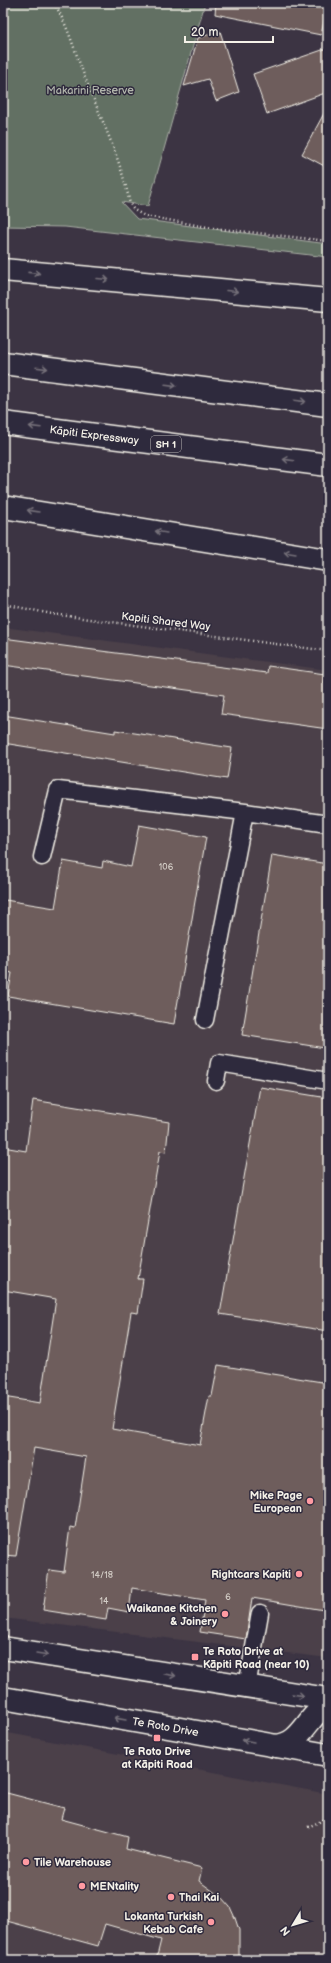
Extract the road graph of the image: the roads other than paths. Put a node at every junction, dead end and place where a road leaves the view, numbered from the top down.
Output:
1 (3, 270) edge
2 (328, 300) edge
3 (3, 363) edge
4 (328, 405) edge
5 (3, 423) edge
6 (328, 465) edge
7 (3, 506) edge
8 (328, 560) edge
9 (245, 812) junction
10 (328, 824) edge
11 (42, 857) dead end
12 (205, 1020) dead end
13 (216, 1081) dead end
14 (328, 1081) edge
15 (260, 1613) dead end
16 (3, 1648) edge
17 (246, 1687) junction
18 (3, 1698) edge
19 (328, 1699) edge
20 (328, 1703) edge
21 (275, 1746) junction
22 (328, 1755) edge

1 -> 2 main road
3 -> 4 main road
6 -> 5 main road, Kāpiti Expressway / SH 1
8 -> 7 main road
9 - 10 lane
9 - 11 lane
9 - 12 lane
13 - 14 lane
15 - 17 lane
16 -> 17 main road
17 -> 19 main road
21 -> 18 main road, Te Roto Drive
20 - 21 main road
21 - 22 main road, Te Roto Drive

